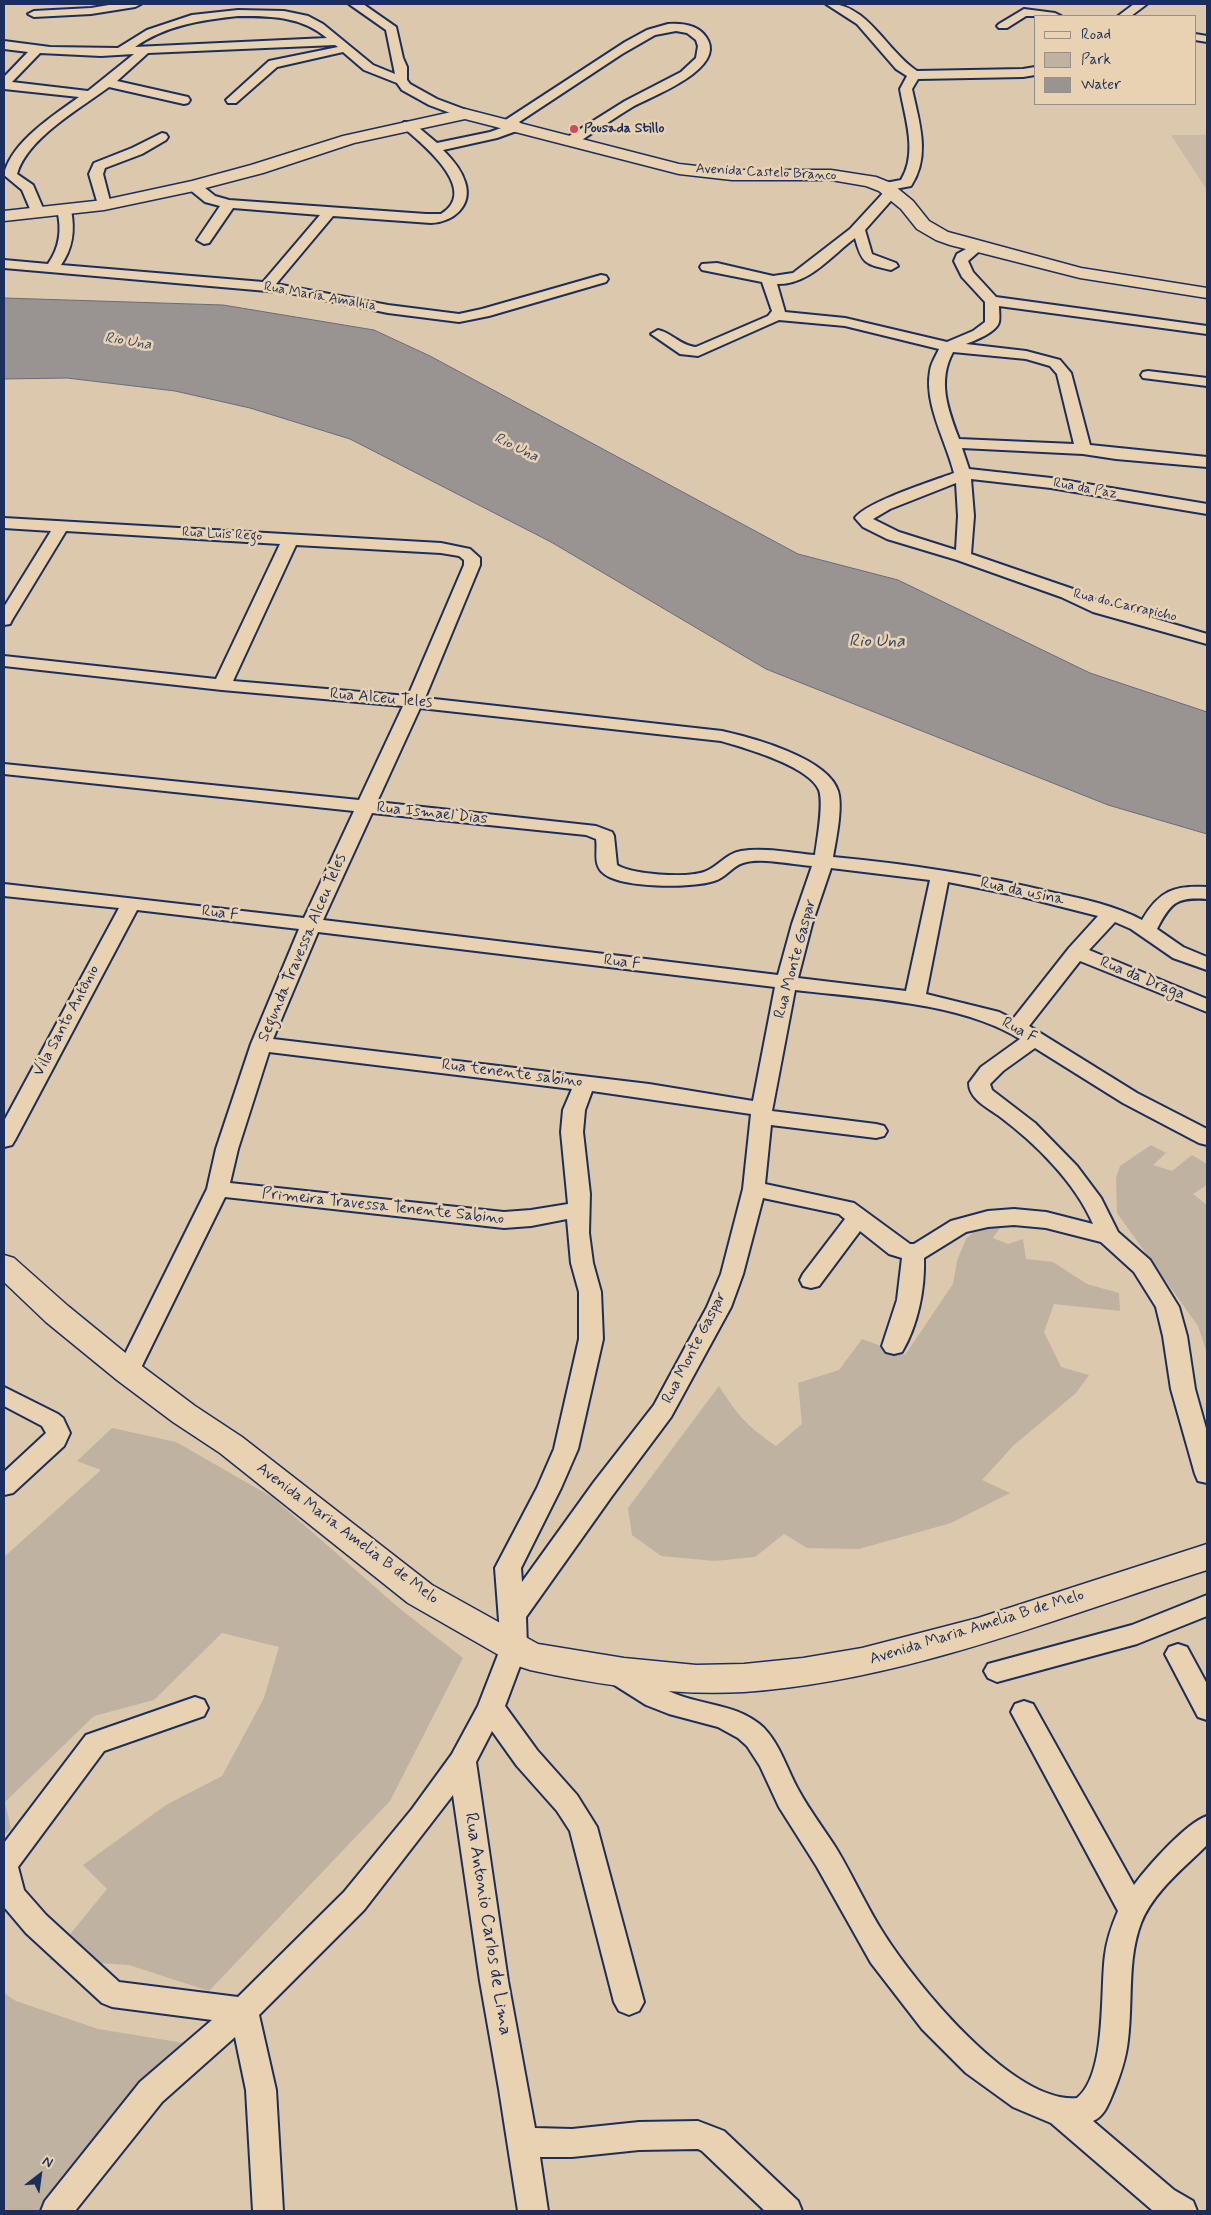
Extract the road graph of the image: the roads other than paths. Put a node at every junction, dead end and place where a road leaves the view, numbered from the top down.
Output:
1 (135, 4) edge
2 (354, 4) edge
3 (832, 4) edge
4 (1141, 4) edge
5 (34, 14) dead end
6 (1047, 15) edge
7 (1125, 15) edge
8 (1003, 26) dead end
9 (343, 44) junction
10 (4, 45) edge
11 (37, 49) junction
12 (144, 51) junction
13 (120, 52) junction
14 (1034, 71) edge
15 (914, 75) junction
16 (401, 80) junction
17 (107, 83) junction
18 (4, 84) edge
19 (91, 95) junction
20 (184, 100) dead end
21 (232, 100) dead end
22 (466, 114) junction
23 (408, 125) junction
24 (513, 125) junction
25 (162, 137) dead end
26 (572, 141) junction
27 (433, 148) junction
28 (194, 186) junction
29 (888, 189) junction
30 (229, 204) junction
31 (104, 205) junction
32 (64, 210) junction
33 (330, 211) junction
34 (38, 212) junction
35 (4, 216) edge
36 (858, 230) junction
37 (204, 240) dead end
38 (977, 247) junction
39 (4, 264) edge
40 (891, 266) dead end
41 (707, 267) dead end
42 (52, 268) junction
43 (768, 278) junction
44 (601, 279) dead end
45 (267, 286) junction
46 (1207, 293) edge
47 (992, 302) junction
48 (777, 316) junction
49 (1207, 330) edge
50 (658, 334) dead end
51 (948, 347) junction
52 (1148, 375) dead end
53 (1207, 382) edge
54 (952, 443) junction
55 (1083, 449) junction
56 (1207, 462) edge
57 (962, 474) junction
58 (1207, 509) edge
59 (4, 523) edge
60 (61, 526) junction
61 (290, 539) junction
62 (441, 548) joint
63 (963, 557) junction
64 (1067, 593) junction
65 (4, 620) edge
66 (1207, 626) edge
67 (1207, 639) edge
68 (4, 661) edge
69 (222, 685) junction
70 (414, 702) junction
71 (4, 768) edge
72 (365, 807) junction
73 (823, 862) junction
74 (940, 876) junction
75 (4, 890) edge
76 (1207, 893) edge
77 (131, 903) junction
78 (1111, 914) junction
79 (311, 924) junction
80 (1147, 930) junction
81 (1076, 952) junction
82 (1207, 964) edge
83 (786, 984) junction
84 (915, 998) junction
85 (1207, 1006) edge
86 (1025, 1033) junction
87 (261, 1044) junction
88 (585, 1083) junction
89 (762, 1113) junction
90 (876, 1131) dead end
91 (1207, 1138) edge
92 (4, 1140) edge
93 (218, 1189) junction
94 (754, 1189) junction
95 (577, 1210) junction
96 (859, 1217) junction
97 (1116, 1243) junction
98 (913, 1253) junction
99 (4, 1266) edge
100 (811, 1280) dead end
101 (894, 1346) dead end
102 (128, 1372) junction
103 (4, 1396) edge
104 (1207, 1474) edge
105 (4, 1486) edge
106 (1207, 1557) edge
107 (1207, 1605) edge
108 (513, 1615) junction
109 (514, 1647) junction
110 (1178, 1654) dead end
111 (613, 1670) junction
112 (997, 1671) dead end
113 (195, 1708) dead end
114 (491, 1708) junction
115 (1207, 1710) edge
116 (1024, 1712) dead end
117 (462, 1762) junction
118 (1207, 1828) edge
119 (4, 1866) edge
120 (1133, 1911) junction
121 (629, 2002) dead end
122 (244, 2011) junction
123 (1060, 2112) junction
124 (522, 2142) junction
125 (56, 2211) edge
126 (268, 2211) edge
127 (533, 2211) edge
128 (787, 2211) edge
129 (1182, 2211) edge

1 - 5 street
2 - 16 street
3 - 15 street
4 - 7 street
6 - 8 street
9 - 12 street
9 - 13 street, Avenida Castelo Branco
9 - 16 street, Avenida Castelo Branco
9 - 21 street
10 - 11 street
11 - 13 street
11 - 18 street
12 - 13 street
12 - 17 street
14 - 15 street
15 - 29 street
16 - 22 street, Avenida Castelo Branco
17 - 19 street
17 - 20 street
18 - 19 street
19 - 34 street
22 - 23 street
22 - 24 street, Avenida Castelo Branco
23 - 27 street
23 - 28 street
24 - 26 street, Avenida Castelo Branco
24 - 26 street
24 - 27 street
25 - 31 street
26 - 29 street, Avenida Castelo Branco
27 - 33 street
28 - 30 street
28 - 31 street
29 - 36 street
29 - 38 street
30 - 33 street
30 - 37 street
31 - 32 street
32 - 34 street
32 - 42 street
33 - 45 street
34 - 35 street
36 - 40 street
36 - 43 street
38 - 46 street
38 - 47 street
39 - 42 street, Rua Maria Amalhia
41 - 43 street
42 - 45 street, Rua Maria Amalhia
43 - 48 street
44 - 45 street, Rua Maria Amalhia
47 - 49 street
47 - 51 street
48 - 50 street
48 - 51 street
51 - 54 street
51 - 55 street
52 - 53 street
54 - 55 street
54 - 57 street
55 - 56 street
57 - 58 street, Rua da Paz
57 - 63 street
57 - 63 street
59 - 60 street, Rua Luis Rego
60 - 61 street, Rua Luis Rego
60 - 65 street
61 - 62 street, Rua Luis Rego
61 - 69 street
62 - 70 street, Segunda Travessa Alceu Teles
63 - 64 street
64 - 66 street, Rua do Carrapicho
64 - 67 street, Rua do Carrapicho
68 - 69 street, Rua Alceu Teles
69 - 70 street, Rua Alceu Teles
70 - 72 street, Segunda Travessa Alceu Teles
70 - 73 street, Rua Alceu Teles
71 - 72 street, Rua Ismael Dias
72 - 73 street, Rua Ismael Dias
72 - 79 street, Segunda Travessa Alceu Teles
73 - 74 street, Rua da usina
73 - 83 street, Rua Monte Gaspar
74 - 78 street, Rua da usina
74 - 84 street
75 - 77 street, Rua F
76 - 80 street
77 - 79 street, Rua F
77 - 92 street, Vila Santo Antônio
78 - 80 street, Rua da usina
78 - 81 street
79 - 83 street, Rua F
79 - 87 street, Segunda Travessa Alceu Teles
80 - 82 street, Rua da usina
81 - 85 street, Rua da Draga
81 - 86 street
83 - 84 street, Rua F
83 - 89 street, Rua Monte Gaspar
84 - 86 street, Rua F
86 - 91 street, Rua F
86 - 97 street
87 - 88 street, Rua tenente sabino
87 - 93 street, Segunda Travessa Alceu Teles
88 - 89 street, Rua tenente sabino
88 - 95 street, Rua tenente sabino
89 - 90 street, Rua tenente sabino
89 - 94 street, Rua Monte Gaspar
93 - 95 street, Primeira Travessa Tenente Sabino
93 - 102 street, Segunda Travessa Alceu Teles
94 - 96 street
94 - 108 street, Rua Monte Gaspar
95 - 108 street, Rua tenente sabino
96 - 98 street
96 - 100 street
97 - 98 street
97 - 104 street
98 - 101 street
99 - 102 street, Avenida Maria Amelia B de Melo
102 - 109 street, Avenida Maria Amelia B de Melo
103 - 105 street
106 - 111 street, Avenida Maria Amelia B de Melo
107 - 112 street
108 - 109 street
109 - 111 street, Avenida Maria Amelia B de Melo
109 - 114 street
110 - 115 street
111 - 123 street
113 - 119 street
114 - 117 street
114 - 121 street
116 - 120 street
117 - 122 street
117 - 124 street, Rua Antonio Carlos de Lima
118 - 120 street
119 - 122 street
120 - 123 street
122 - 125 street
122 - 126 street
123 - 129 street
124 - 127 street, Rua Antonio Carlos de Lima
124 - 128 street

